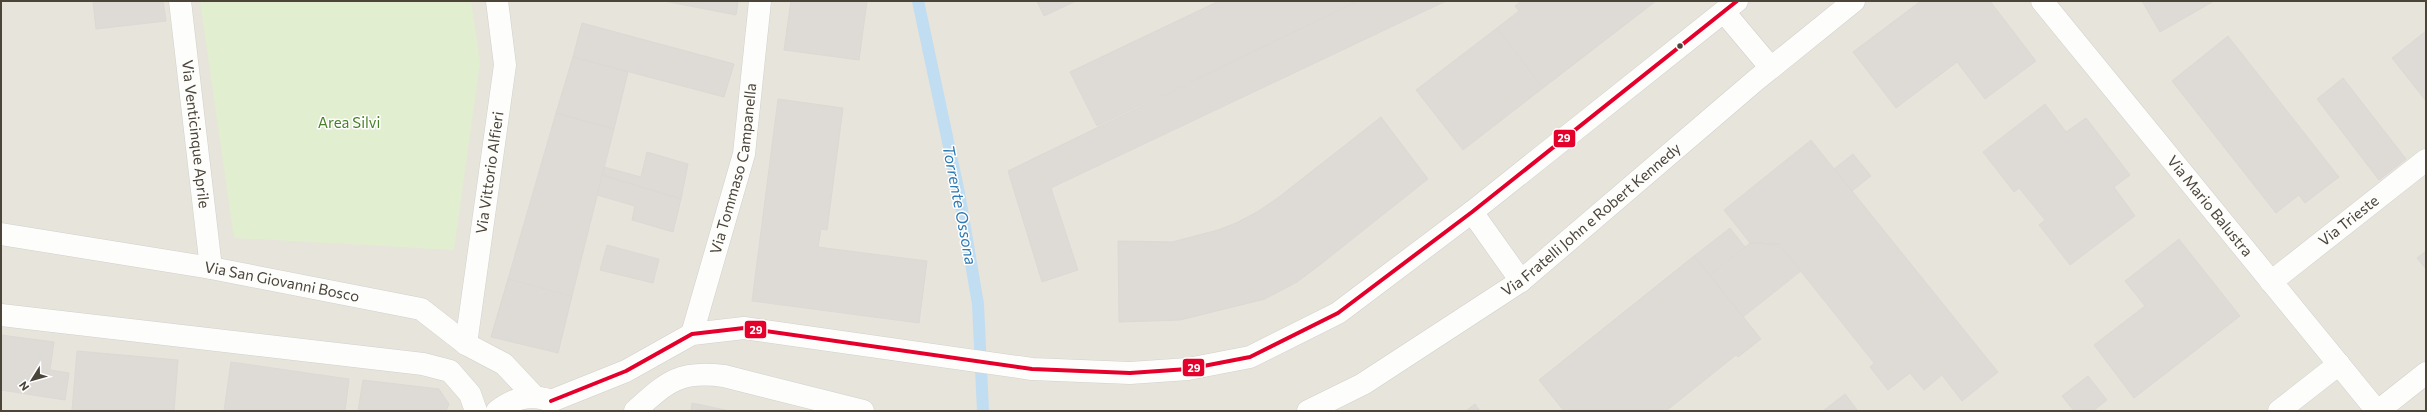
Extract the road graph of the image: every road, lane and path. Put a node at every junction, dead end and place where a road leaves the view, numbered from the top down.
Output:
1 (180, 1) edge
2 (497, 1) edge
3 (760, 1) edge
4 (1854, 1) edge
5 (2042, 1) edge
6 (1730, 7) edge
7 (1771, 68) junction
8 (2426, 160) edge
9 (1472, 212) junction
10 (1, 234) edge
11 (211, 268) junction
12 (1521, 281) junction
13 (2271, 282) junction
14 (1, 315) edge
15 (692, 334) junction
16 (466, 344) junction
17 (2338, 364) junction
18 (2426, 373) edge
19 (550, 403) edge
20 (476, 411) edge
21 (497, 411) edge
22 (635, 411) edge
23 (863, 411) edge
24 (1308, 411) edge
25 (2278, 411) edge
26 (2378, 411) edge

1 - 11 street, Via Venticinque Aprile
2 - 16 street, Via Vittorio Alfieri
3 - 15 street, Via Tommaso Campanella
4 - 7 street, Via Fratelli John e Robert Kennedy
5 - 13 street, Via Mario Balustra
6 - 7 street
6 - 9 street
7 - 12 street, Via Fratelli John e Robert Kennedy
8 - 13 street, Via Trieste
9 - 12 street
9 - 15 street
10 - 11 street, Via San Giovanni Bosco
11 - 16 street, Via San Giovanni Bosco
12 - 24 street, Via Fratelli John e Robert Kennedy
13 - 17 street, Via Mario Balustra
14 - 20 street
15 - 19 street
16 - 19 street, Via San Giovanni Bosco
17 - 25 street
17 - 26 street, Via Mario Balustra
18 - 26 street
19 - 21 street
22 - 23 street

